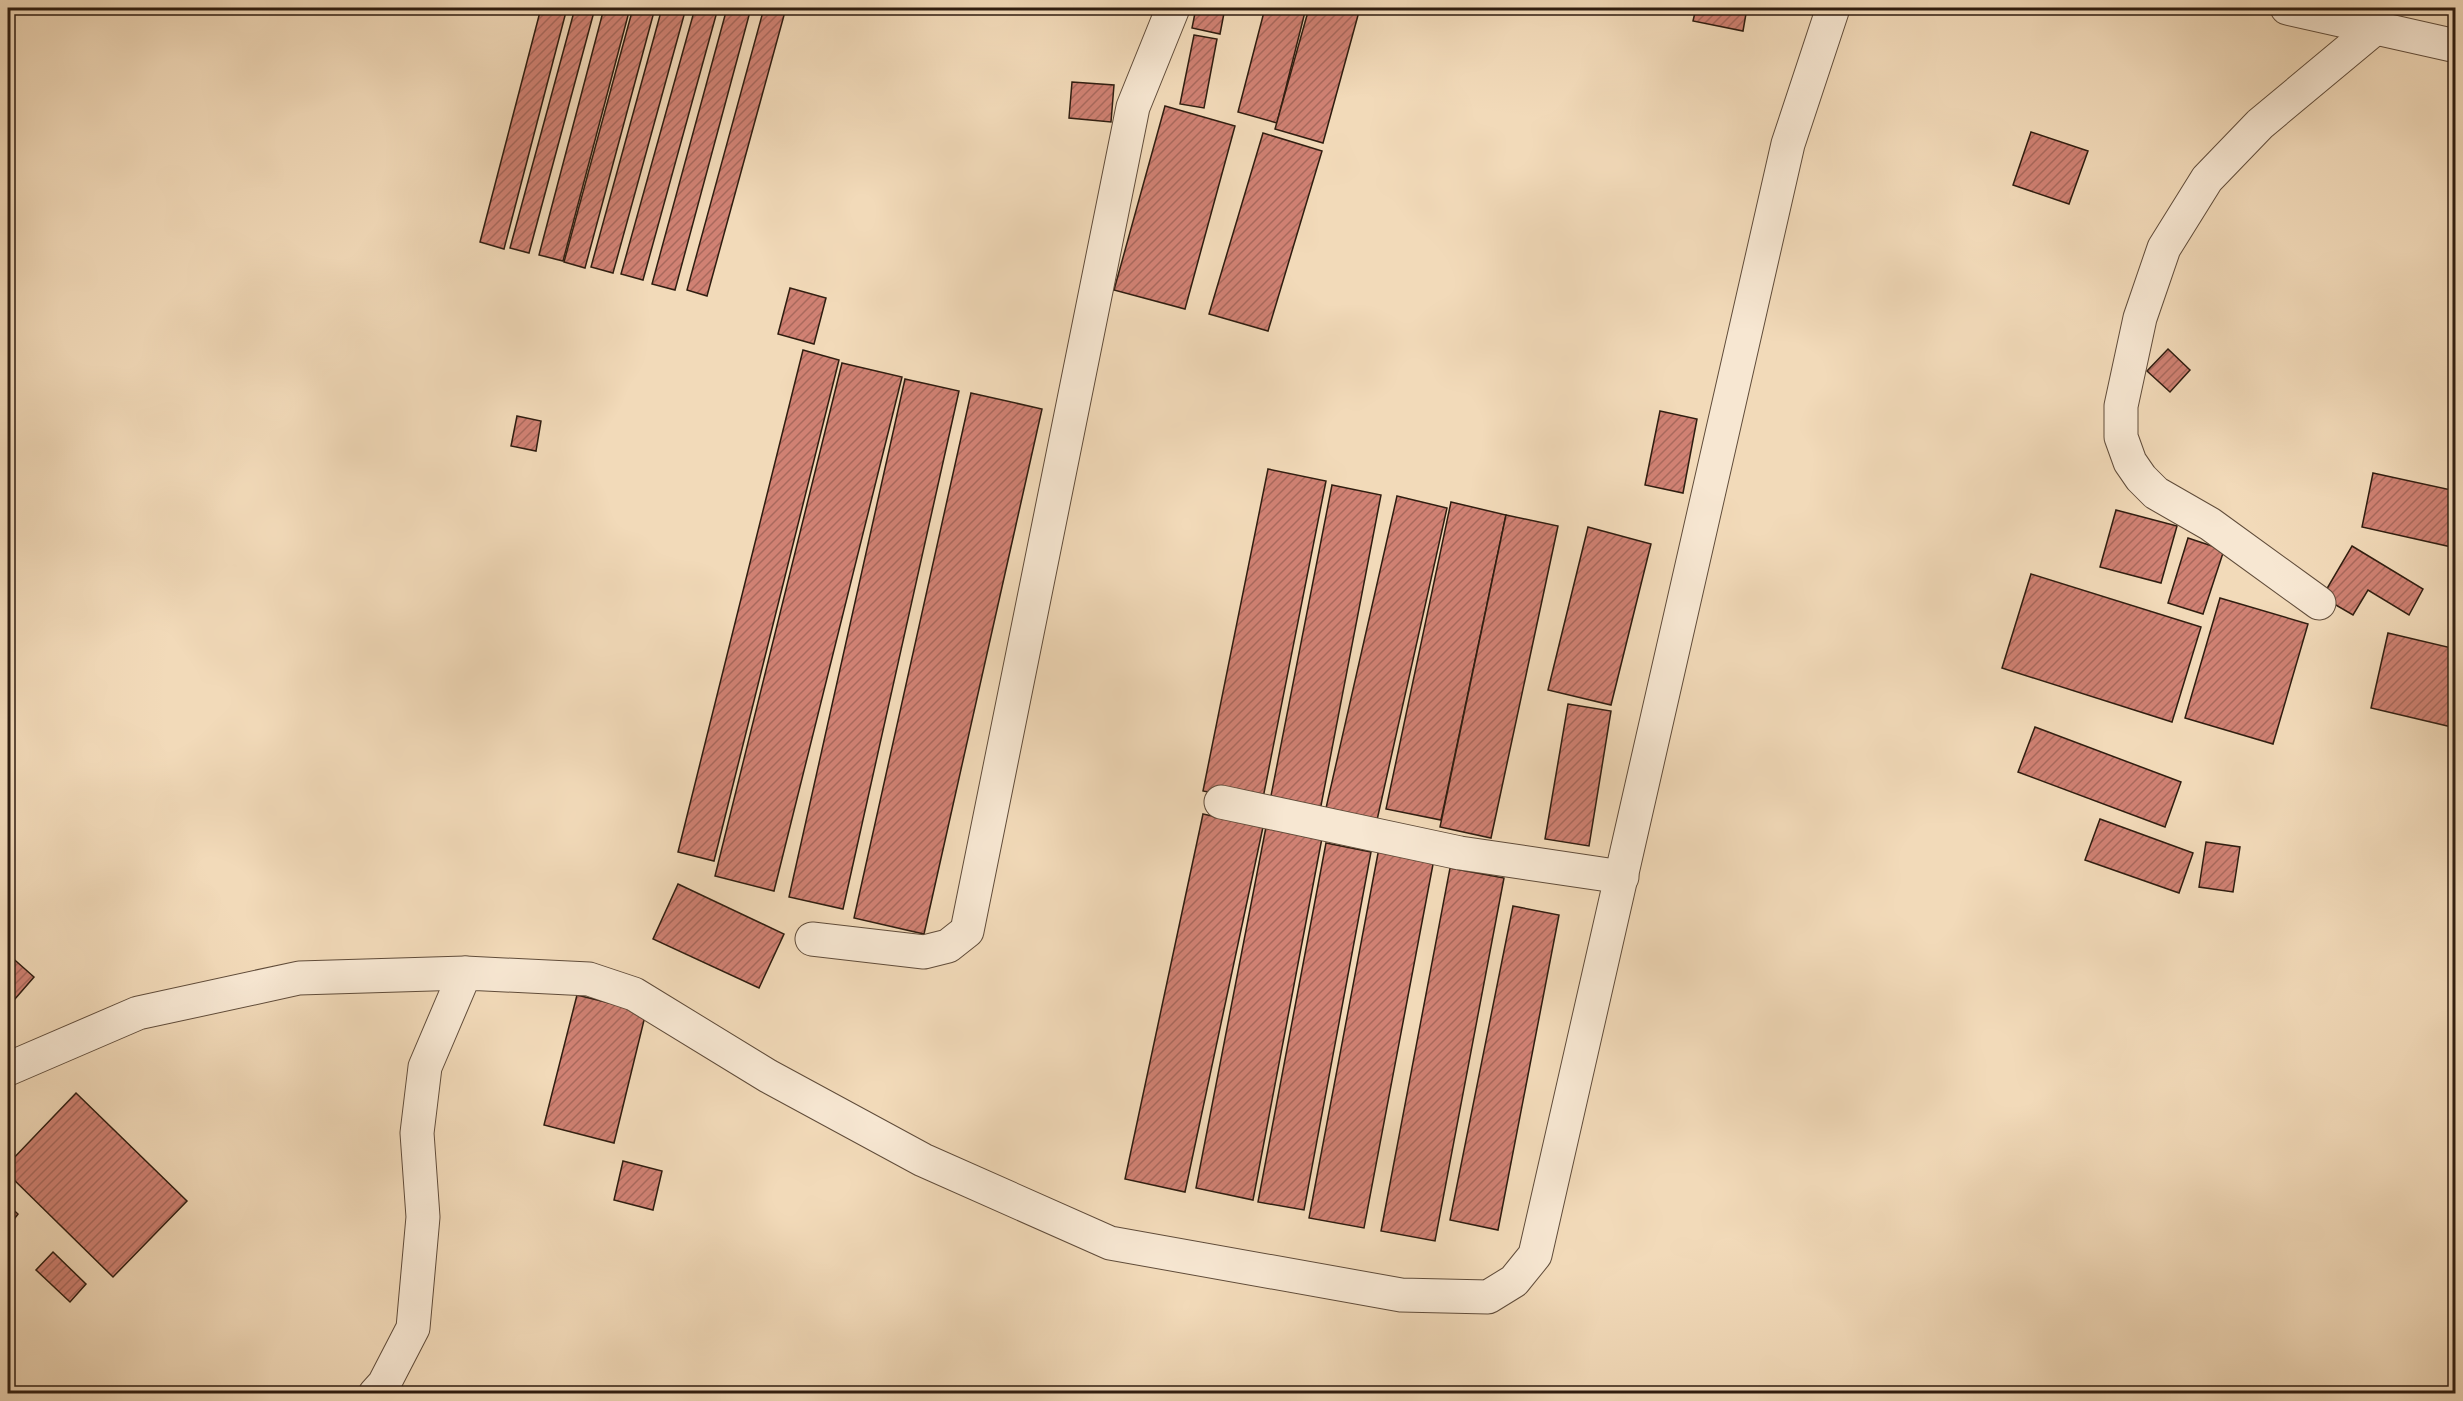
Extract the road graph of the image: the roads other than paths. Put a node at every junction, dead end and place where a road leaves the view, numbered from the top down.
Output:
1 (1173, 8) edge
2 (1833, 8) edge
3 (2287, 8) edge
4 (2374, 29) junction
5 (2456, 46) edge
6 (2319, 603) dead end
7 (1221, 802) dead end
8 (1622, 877) junction
9 (812, 939) dead end
10 (465, 973) junction
11 (8, 1069) edge
12 (375, 1394) edge

1 - 9 street
2 - 8 street
3 - 4 street
4 - 5 street
4 - 6 street
7 - 8 street
8 - 10 street
10 - 11 street
10 - 12 street

